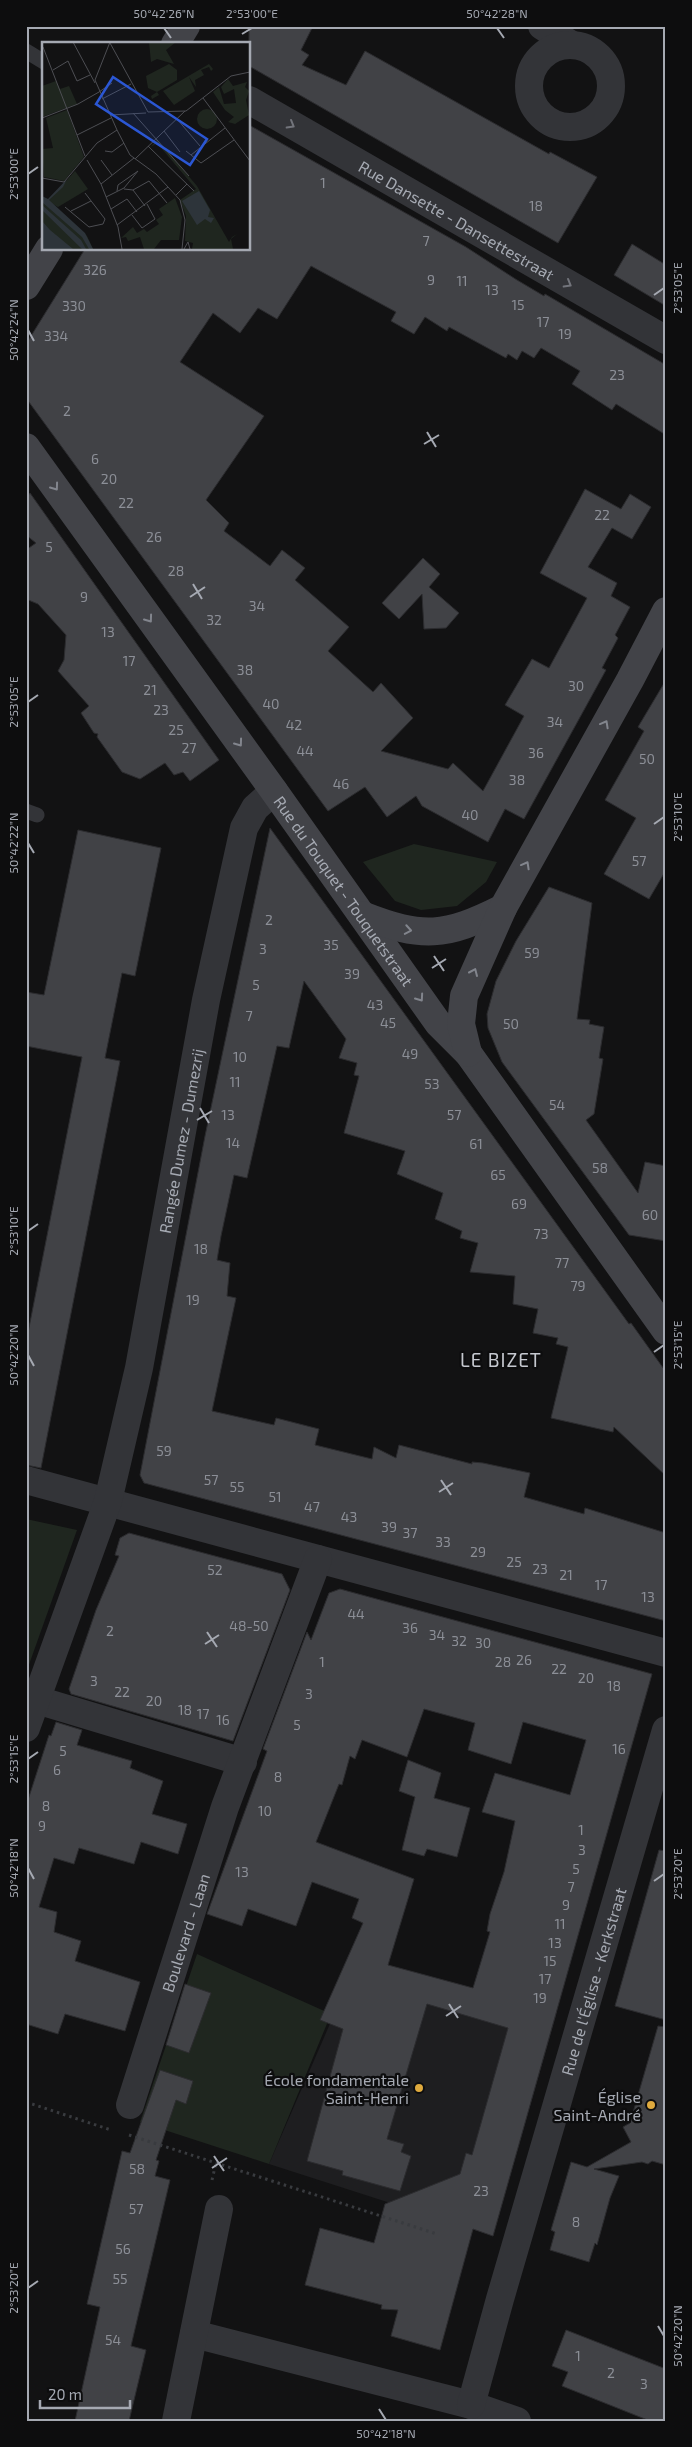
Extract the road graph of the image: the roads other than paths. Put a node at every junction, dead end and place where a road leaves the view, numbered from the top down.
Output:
1 (186, 26) edge
2 (542, 26) edge
3 (175, 42) edge
4 (572, 45) dead end
5 (26, 51) edge
6 (42, 61) edge
7 (250, 101) edge
8 (48, 250) edge
9 (26, 286) edge
10 (666, 340) edge
11 (26, 447) edge
12 (666, 611) edge
13 (274, 791) junction
14 (502, 908) junction
15 (362, 915) junction
16 (468, 1053) junction
17 (666, 1331) edge
18 (26, 1480) edge
19 (108, 1501) junction
20 (318, 1559) junction
21 (666, 1653) edge
22 (37, 1700) junction
23 (26, 1728) edge
24 (666, 1730) edge
25 (243, 1762) junction
26 (130, 2105) dead end
27 (219, 2209) dead end
28 (194, 2334) junction
29 (471, 2405) junction
30 (176, 2421) edge
31 (517, 2421) edge

1 - 3 street
2 - 4 street
5 - 6 lane
7 -> 10 street, Rue Dansette - Dansettestraat
8 - 9 street
11 -> 13 street, Rue du Touquet - Touquetstraat
14 -> 12 street
13 - 15 street, Rue du Touquet - Touquetstraat
13 - 19 street, Rangée Dumez - Dumezrij
15 -> 14 street
16 -> 14 street
15 -> 16 street, Rue du Touquet - Touquetstraat
16 - 17 street, Rue du Touquet - Touquetstraat
18 - 19 street
19 - 20 street
19 - 22 street, Rangée Dumez - Dumezrij
20 - 21 street
20 - 25 street, Boulevard - Laan
22 - 23 street, Rangée Dumez - Dumezrij
22 - 25 street
24 - 29 street, Rue de l'Église - Kerkstraat
25 - 26 street, Boulevard - Laan
27 - 28 street
28 - 29 street
28 - 30 street
29 - 31 street

